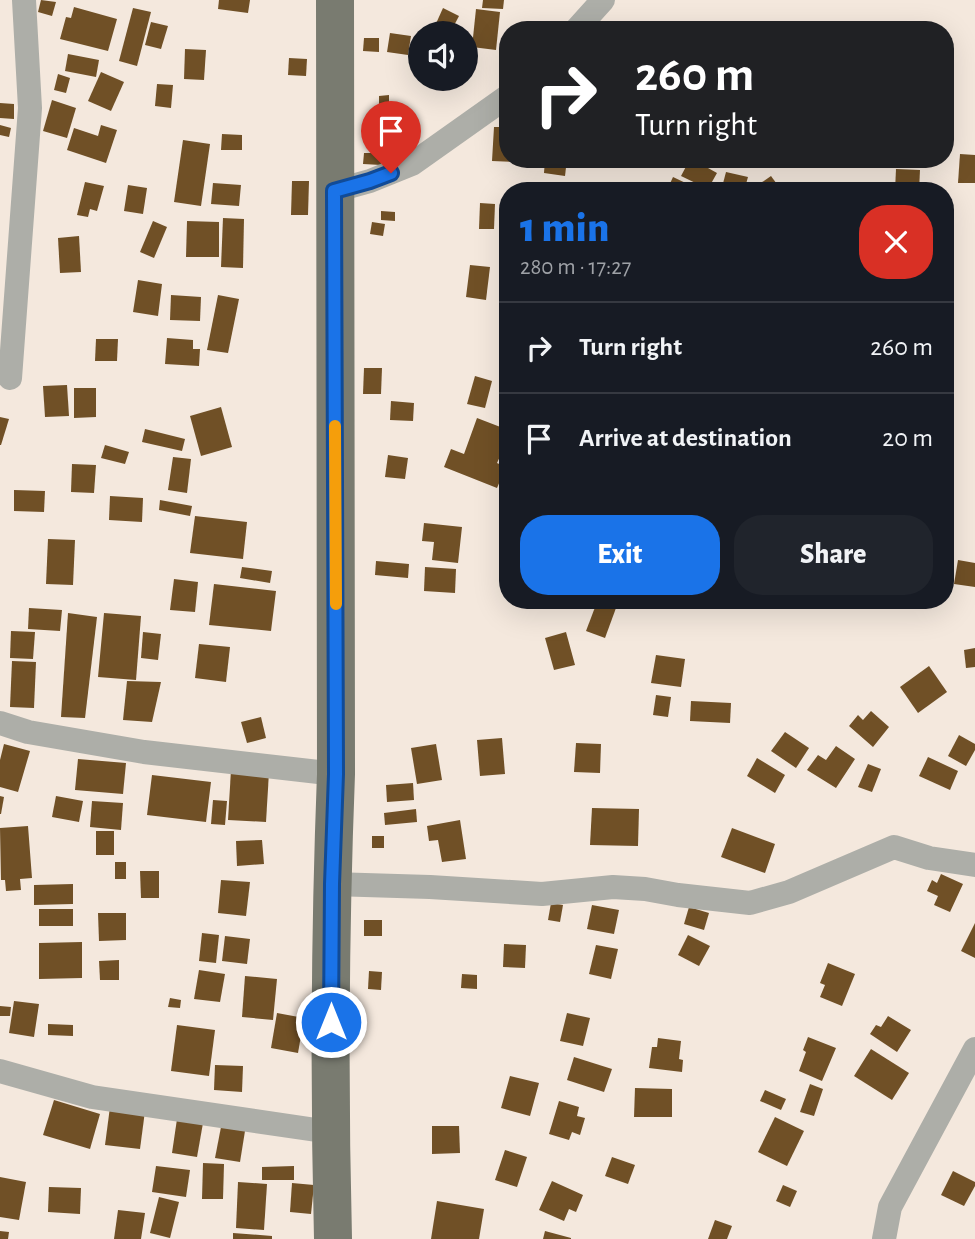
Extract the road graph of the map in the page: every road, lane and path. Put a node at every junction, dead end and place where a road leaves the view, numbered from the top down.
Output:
1 (24, 0) edge
2 (335, 0) edge
3 (603, 0) edge
4 (584, 21) edge
5 (499, 102) edge
6 (334, 191) junction
7 (10, 378) dead end
8 (0, 723) edge
9 (336, 774) junction
10 (975, 865) edge
11 (332, 884) junction
12 (975, 1049) edge
13 (0, 1071) edge
14 (330, 1132) junction
15 (333, 1239) edge
16 (884, 1239) edge

1 - 7 street
2 - 6 main road
3 - 4 street
5 - 6 street
6 - 9 main road
8 - 9 street
9 - 11 main road
10 - 11 street
11 - 14 main road
12 - 16 street
13 - 14 street
14 - 15 main road

